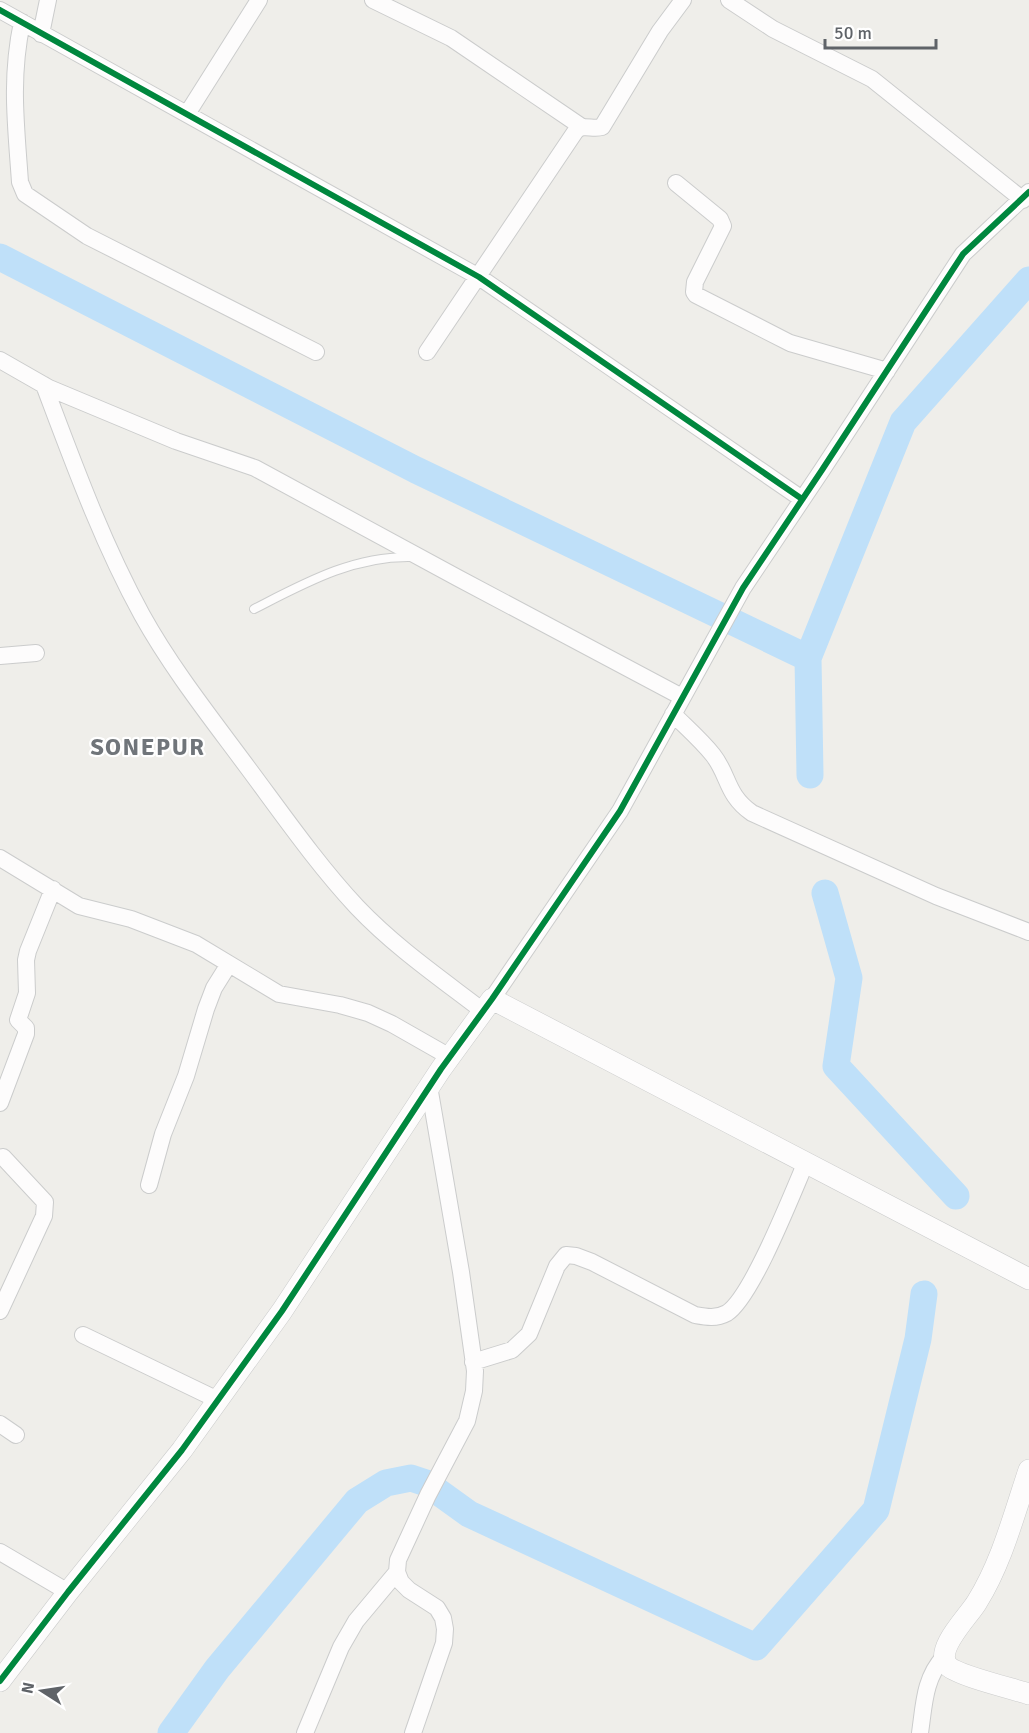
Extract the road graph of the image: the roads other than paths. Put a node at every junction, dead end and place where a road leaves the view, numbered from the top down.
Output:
1 (48, 0) edge
2 (259, 0) edge
3 (373, 0) edge
4 (683, 0) edge
5 (729, 0) edge
6 (0, 10) edge
7 (22, 22) junction
8 (41, 33) junction
9 (187, 114) junction
10 (582, 127) junction
11 (676, 183) dead end
12 (1026, 196) edge
13 (479, 276) junction
14 (316, 352) dead end
15 (427, 352) dead end
16 (0, 360) edge
17 (887, 371) junction
18 (44, 385) junction
19 (802, 499) junction
20 (422, 558) junction
21 (254, 609) dead end
22 (36, 653) dead end
23 (0, 656) edge
24 (682, 697) junction
25 (673, 714) junction
26 (0, 858) edge
27 (53, 889) junction
28 (1029, 932) edge
29 (229, 964) junction
30 (488, 1005) junction
31 (450, 1057) junction
32 (429, 1086) junction
33 (0, 1103) edge
34 (3, 1157) dead end
35 (806, 1162) junction
36 (149, 1185) dead end
37 (1029, 1279) edge
38 (0, 1311) edge
39 (83, 1335) dead end
40 (473, 1362) junction
41 (218, 1400) junction
42 (0, 1424) edge
43 (15, 1436) dead end
44 (1029, 1470) edge
45 (0, 1551) edge
46 (397, 1572) junction
47 (68, 1592) junction
48 (944, 1657) junction
49 (0, 1681) edge
50 (1029, 1694) edge
51 (305, 1733) edge
52 (413, 1733) edge
53 (920, 1733) edge

1 - 8 street
2 - 9 street
3 - 10 street
4 - 10 street
5 - 12 street
6 - 7 street
7 - 8 street
7 - 14 street
8 - 9 street
9 - 13 street
10 - 13 street
11 - 17 street
12 - 17 street
13 - 15 street
13 - 19 street
16 - 18 street
17 - 19 street
18 - 20 street
18 - 30 street
19 - 24 street
20 - 21 lane
20 - 24 street
22 - 23 street
24 - 25 street
25 - 28 street
25 - 30 street
26 - 27 street
27 - 29 street
27 - 33 street
29 - 31 street
29 - 36 street
30 - 31 street
30 - 35 street
31 - 32 street
32 - 40 street
32 - 41 street
34 - 38 street
35 - 37 street
35 - 40 street
39 - 41 street
40 - 46 street
41 - 47 street
42 - 43 street
44 - 48 street
45 - 47 street
46 - 51 street
46 - 52 street
47 - 49 street
48 - 50 street
48 - 53 street

